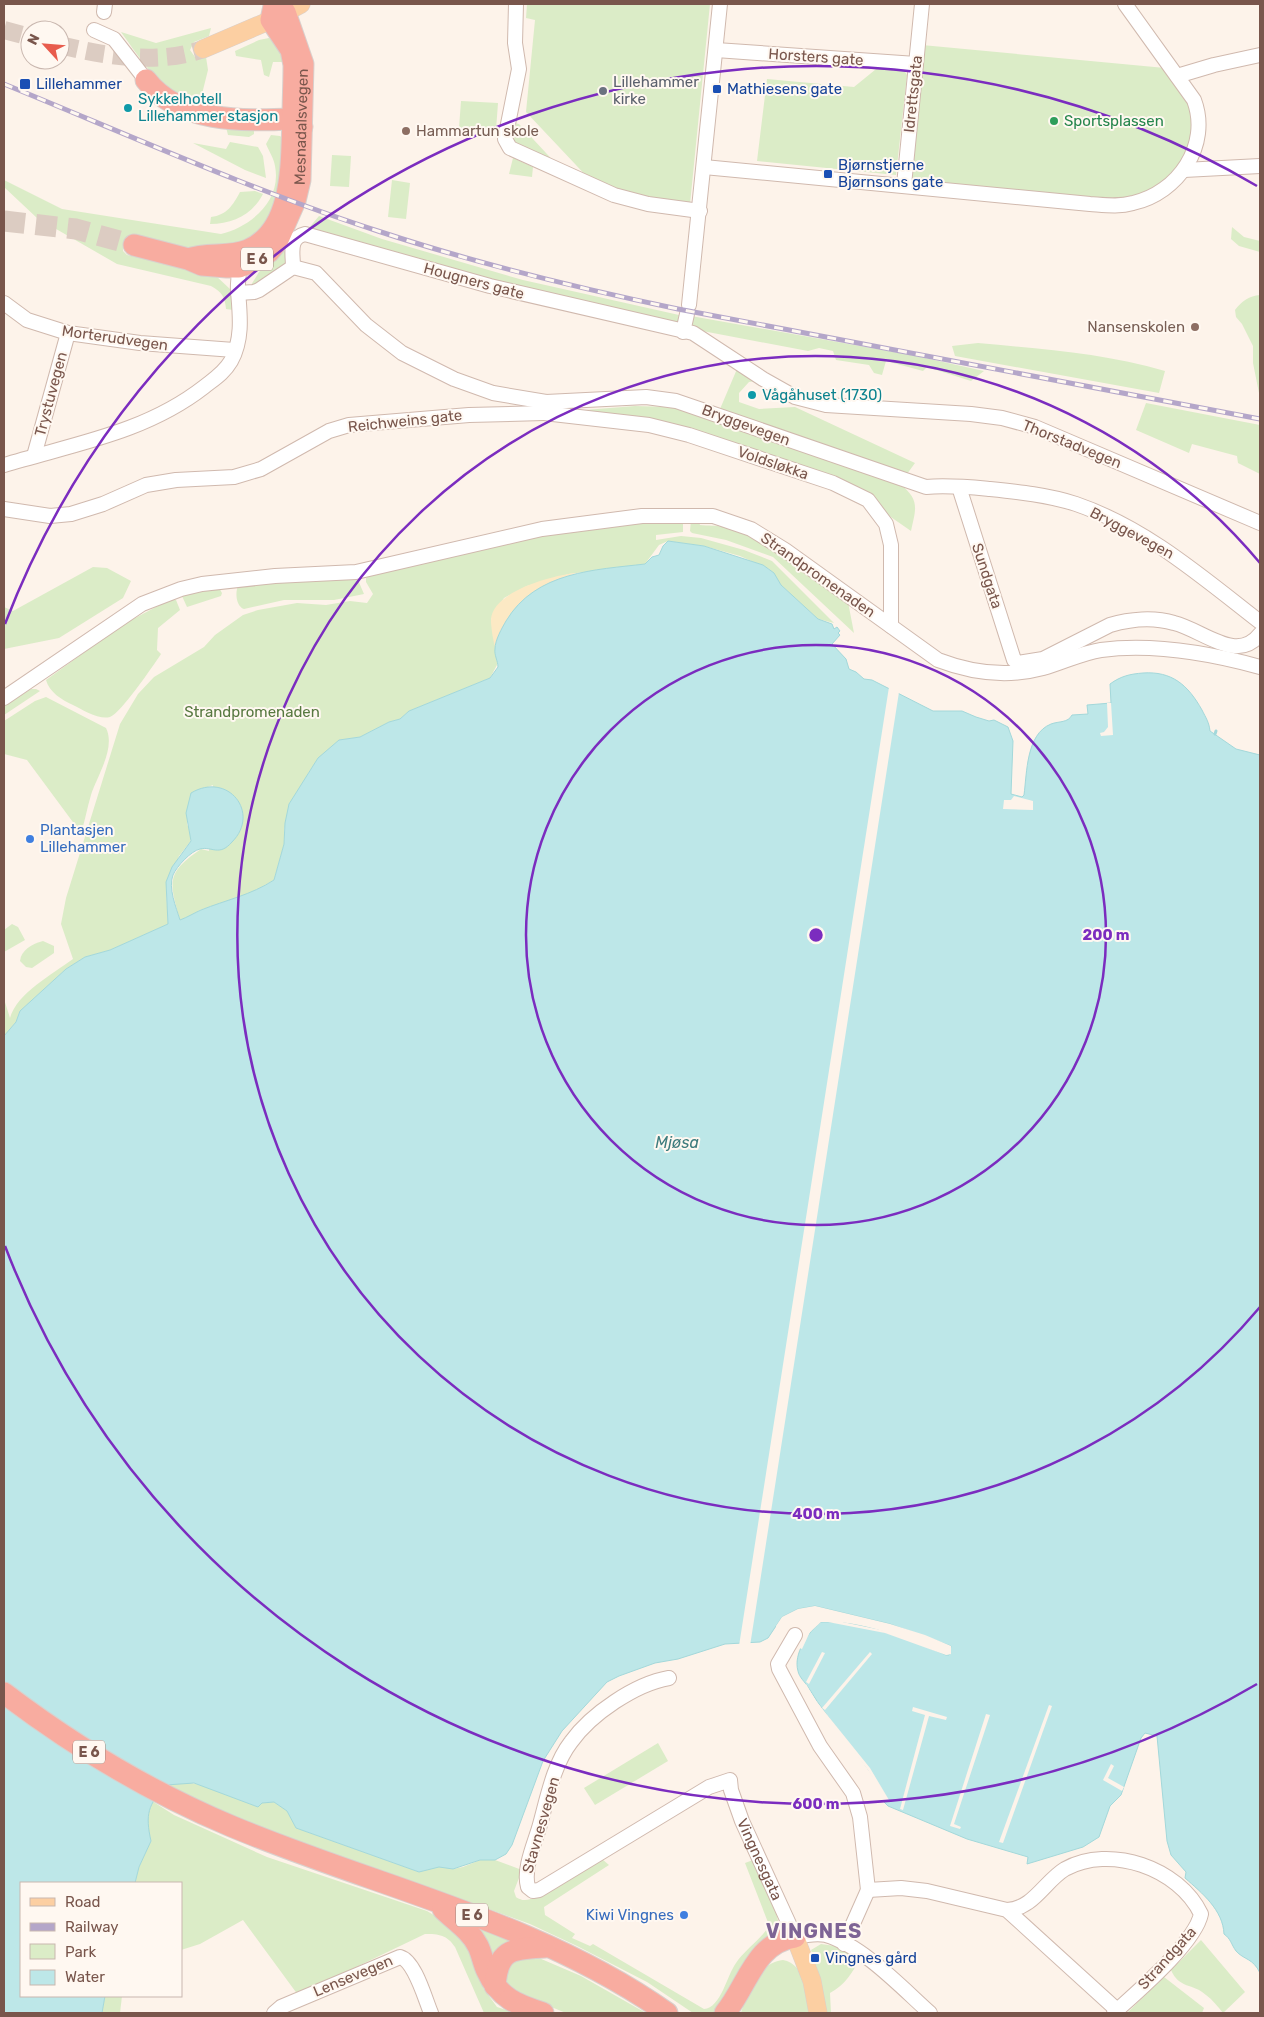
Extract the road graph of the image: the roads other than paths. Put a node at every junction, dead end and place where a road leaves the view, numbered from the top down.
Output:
1 (516, 4) edge
2 (720, 4) edge
3 (922, 4) edge
4 (1125, 4) edge
5 (282, 9) edge
6 (94, 30) dead end
7 (716, 50) junction
8 (1260, 55) edge
9 (916, 64) junction
10 (1177, 76) junction
11 (146, 80) joint
12 (296, 126) junction
13 (704, 166) junction
14 (1260, 166) edge
15 (1184, 170) junction
16 (904, 185) junction
17 (700, 211) junction
18 (134, 246) tunnel mouth
19 (234, 263) junction
20 (293, 267) junction
21 (238, 292) junction
22 (4, 303) edge
23 (683, 332) junction
24 (68, 333) junction
25 (234, 350) junction
26 (545, 408) junction
27 (34, 456) junction
28 (4, 465) edge
29 (959, 487) junction
30 (4, 509) edge
31 (1260, 523) edge
32 (1260, 622) edge
33 (891, 626) junction
34 (1260, 634) edge
35 (1260, 667) edge
36 (4, 698) edge
37 (795, 1635) dead end
38 (669, 1678) dead end
39 (4, 1693) edge
40 (730, 1780) joint
41 (868, 1890) junction
42 (436, 1902) junction
43 (1007, 1910) junction
44 (797, 1942) junction
45 (844, 1944) junction
46 (549, 1947) junction
47 (496, 1986) junction
48 (742, 1989) junction
49 (1116, 2012) edge
50 (274, 2013) edge
51 (431, 2013) edge
52 (543, 2013) edge
53 (667, 2013) edge
54 (725, 2013) edge
55 (737, 2013) edge
56 (818, 2013) edge
57 (930, 2013) edge

1 - 17 street
2 - 7 street
3 - 9 street, Idrettsgata
4 - 10 street
5 - 5 main road
5 - 12 highway, Mesnadalsvegen / E 6
6 - 11 street
7 - 9 street, Horsters gate
7 - 13 street
8 - 10 street
9 - 16 street, Idrettsgata
10 - 15 street
11 - 12 highway
12 - 19 highway, Mesnadalsvegen / E 6
13 - 16 street
13 - 17 street
14 - 15 street
15 - 16 street
17 - 23 street
18 - 19 highway, Mesnadalsvegen / E 6
19 - 21 street
20 - 21 street
20 - 23 street, Hougners gate
20 - 26 street, Bryggevegen
21 - 25 street
22 - 24 street, Morterudvegen
23 - 31 street, Thorstadvegen
24 - 25 street, Morterudvegen
24 - 27 street, Trystuvegen
25 - 27 street
26 - 29 street, Bryggevegen
26 - 30 street, Reichweins gate
26 - 33 street, Voldsløkka
27 - 28 street
29 - 32 street, Bryggevegen
29 - 34 street, Sundgata
33 - 35 street, Strandpromenaden
33 - 36 street, Strandpromenaden
37 - 41 street
38 - 40 street, Stavnesvegen
39 - 42 highway, E 6
40 - 44 street, Vingnesgata
41 - 43 street
41 - 45 street
42 - 46 highway, E 6
42 - 47 highway
43 - 49 street
43 - 49 street, Strandgata
44 - 45 street
44 - 48 highway
44 - 56 main road, Vingnesgata
45 - 57 street
46 - 47 highway
46 - 53 highway, E 6
47 - 52 highway
48 - 54 highway
48 - 55 highway
50 - 51 street, Lensevegen

